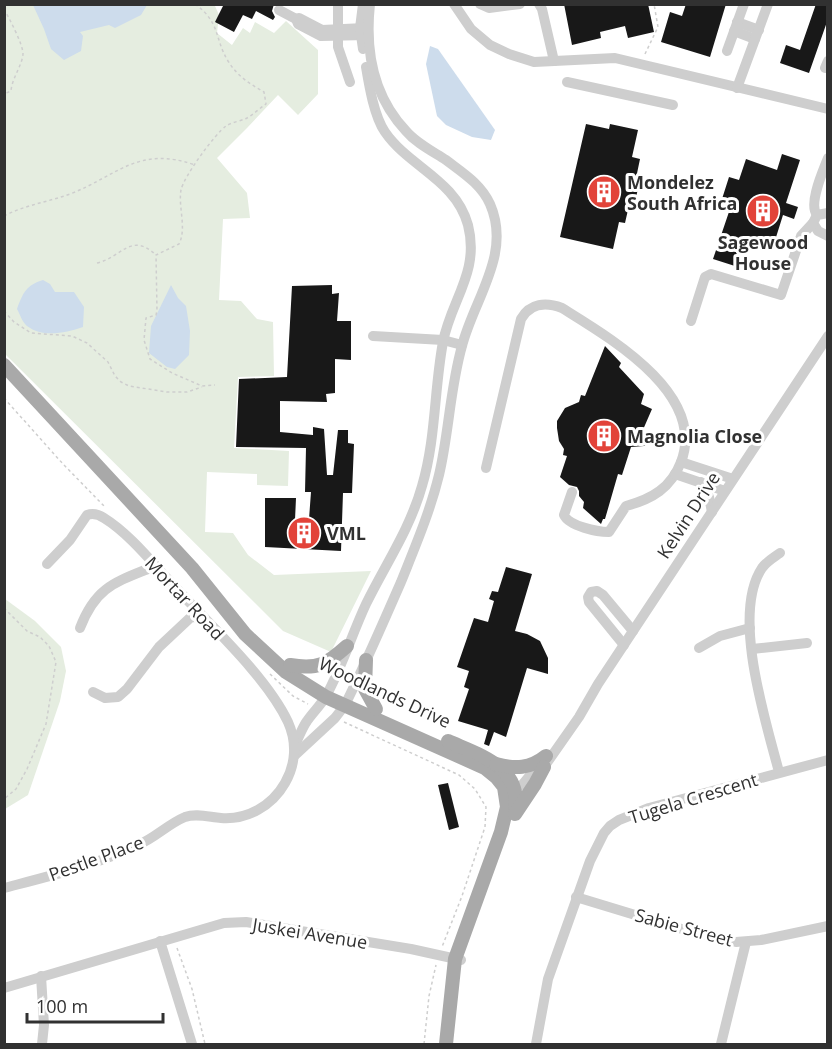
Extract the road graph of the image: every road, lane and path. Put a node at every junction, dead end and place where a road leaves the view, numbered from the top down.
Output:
1 (195, 4) edge
2 (338, 4) edge
3 (363, 4) edge
4 (370, 4) edge
5 (454, 4) edge
6 (480, 4) edge
7 (520, 4) edge
8 (539, 4) edge
9 (654, 4) edge
10 (744, 4) edge
11 (768, 4) edge
12 (4, 9) edge
13 (279, 10) dead end
14 (736, 27) junction
15 (364, 31) junction
16 (337, 32) junction
17 (757, 34) junction
18 (727, 51) dead end
19 (554, 61) junction
20 (639, 63) junction
21 (350, 82) dead end
22 (567, 82) dead end
23 (737, 88) junction
24 (4, 94) edge
25 (673, 105) dead end
26 (828, 109) edge
27 (828, 158) edge
28 (195, 165) junction
29 (4, 216) edge
30 (819, 217) edge
31 (828, 236) edge
32 (156, 255) junction
33 (97, 263) dead end
34 (4, 311) edge
35 (691, 321) dead end
36 (373, 336) dead end
37 (828, 336) edge
38 (443, 340) junction
39 (462, 345) junction
40 (4, 365) edge
41 (215, 385) dead end
42 (202, 386) junction
43 (4, 398) edge
44 (681, 462) junction
45 (486, 468) dead end
46 (740, 469) junction
47 (710, 471) junction
48 (675, 474) junction
49 (733, 479) junction
50 (701, 482) junction
51 (725, 491) junction
52 (572, 492) dead end
53 (104, 505) dead end
54 (712, 512) junction
55 (780, 554) dead end
56 (47, 564) dead end
57 (155, 566) junction
58 (192, 568) junction
59 (4, 608) edge
60 (619, 614) junction
61 (645, 615) junction
62 (204, 618) junction
63 (80, 628) dead end
64 (750, 628) junction
65 (633, 631) junction
66 (807, 644) dead end
67 (624, 645) junction
68 (347, 646) junction
69 (699, 648) dead end
70 (752, 649) junction
71 (366, 660) junction
72 (290, 665) junction
73 (269, 673) dead end
74 (93, 692) dead end
75 (324, 698) junction
76 (347, 701) junction
77 (376, 709) junction
78 (335, 718) junction
79 (294, 750) junction
80 (828, 760) edge
81 (545, 761) junction
82 (496, 764) junction
83 (779, 772) junction
84 (511, 793) junction
85 (4, 799) edge
86 (515, 815) junction
87 (4, 888) edge
88 (576, 897) junction
89 (828, 926) edge
90 (173, 937) junction
91 (160, 941) junction
92 (746, 942) junction
93 (438, 955) junction
94 (458, 960) junction
95 (41, 976) junction
96 (4, 988) edge
97 (42, 1044) edge
98 (192, 1044) edge
99 (205, 1044) edge
100 (424, 1044) edge
101 (446, 1044) edge
102 (536, 1044) edge
103 (721, 1044) edge

1 - 28 path
2 - 16 street
3 - 15 street
4 - 15 street
5 - 19 street
6 - 7 street
8 - 19 street
9 - 20 path
10 - 14 street
11 - 17 street
12 - 24 path
13 - 16 street
14 - 17 street
14 - 18 street
15 - 16 street
15 - 38 street, Pestle Place
15 - 39 street
16 - 21 street
17 - 23 street
19 - 20 street
20 - 23 street
22 - 25 street
23 - 26 street
27 - 30 street
28 - 29 path
28 - 32 path
30 - 31 street
30 - 35 street
32 - 33 path
32 - 42 path
34 - 42 path
36 - 38 street
37 - 46 street, Kelvin Drive
38 - 39 street
38 - 68 street, Pestle Place
39 - 71 street
40 - 58 main road, Woodlands Drive
41 - 42 path
43 - 53 path
44 - 45 street
44 - 47 street
44 - 48 street
46 - 47 street
46 - 49 street, Kelvin Drive
47 - 49 street
48 - 50 street
48 - 52 street
49 - 51 street, Kelvin Drive
50 - 51 street
50 - 54 street
51 - 54 street, Kelvin Drive
54 - 61 street, Kelvin Drive
55 - 64 street
56 - 57 street, Mortar Road
57 - 62 street, Mortar Road
57 - 63 street
58 - 72 main road, Woodlands Drive
58 - 75 main road, Woodlands Drive
59 - 85 path
60 - 61 street
60 - 65 street
60 - 67 street
61 - 65 street, Kelvin Drive
62 - 74 street
62 - 79 street, Mortar Road
64 - 69 street
64 - 70 street
65 - 67 street, Kelvin Drive
66 - 70 street
67 - 81 street, Kelvin Drive
68 - 72 main road
68 - 75 street, Pestle Place
70 - 83 street
71 - 76 street
71 - 77 main road
72 - 75 main road, Woodlands Drive
73 - 75 path
75 - 76 main road, Woodlands Drive
75 - 79 street, Pestle Place
76 - 77 main road, Woodlands Drive
76 - 78 street
76 - 84 main road, Woodlands Drive
77 - 82 main road, Woodlands Drive
78 - 79 street
78 - 93 path
79 - 87 street, Pestle Place
80 - 83 street, Tugela Crescent
81 - 82 main road
81 - 84 street, Kelvin Drive
81 - 86 main road
82 - 84 main road, Woodlands Drive
83 - 88 street, Tugela Crescent
84 - 86 main road
84 - 94 main road
86 - 94 main road
88 - 92 street, Sabie Street
88 - 102 street, Tugela Crescent
89 - 92 street, Sabie Street
90 - 91 street, Juskei Avenue
90 - 93 street, Juskei Avenue
90 - 99 path
91 - 95 street, Juskei Avenue
91 - 98 street
92 - 103 street
93 - 94 street, Juskei Avenue
93 - 100 path
94 - 101 main road
95 - 96 street, Juskei Avenue
95 - 97 street

